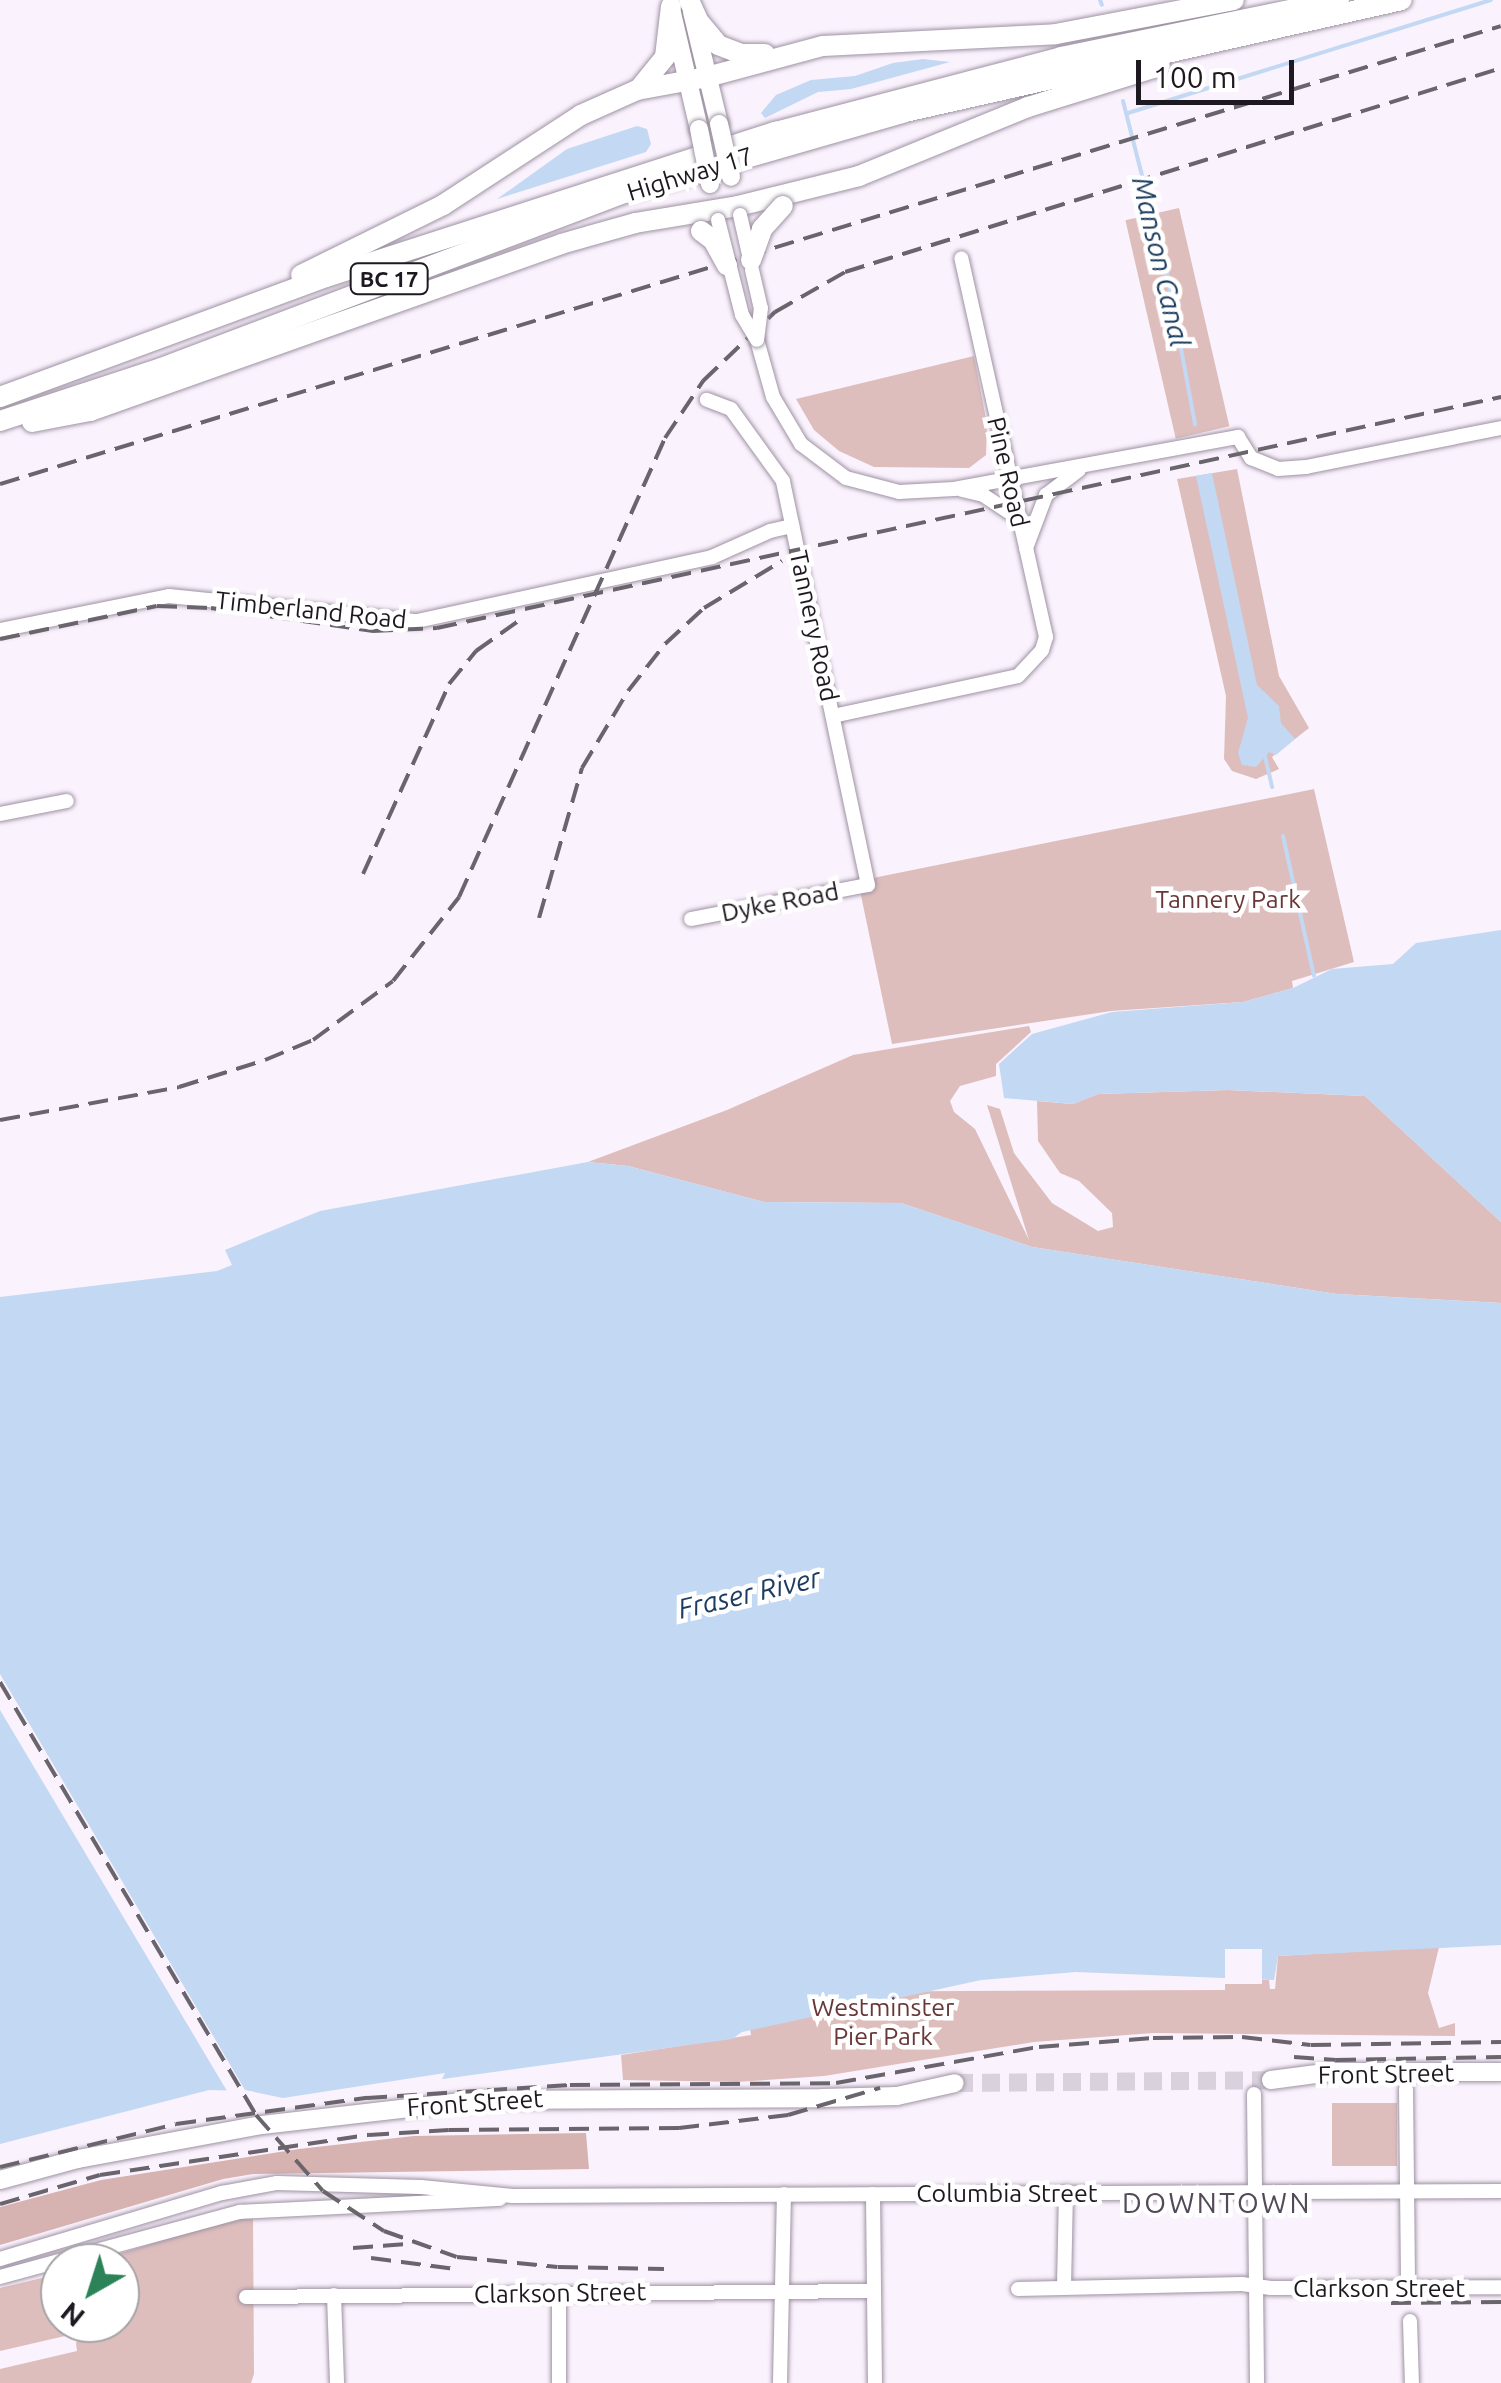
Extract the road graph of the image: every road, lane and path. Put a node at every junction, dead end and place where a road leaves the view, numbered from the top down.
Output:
1 (1234, 0) edge
2 (1402, 0) edge
3 (677, 2) edge
4 (1340, 8) edge
5 (798, 52) junction
6 (697, 79) junction
7 (638, 90) junction
8 (802, 192) junction
9 (739, 211) junction
10 (717, 215) junction
11 (635, 223) junction
12 (962, 258) dead end
13 (750, 260) junction
14 (727, 265) junction
15 (233, 311) junction
16 (757, 340) junction
17 (0, 397) edge
18 (706, 400) dead end
19 (0, 425) edge
20 (1501, 428) edge
21 (1084, 466) junction
22 (1008, 478) junction
23 (954, 488) junction
24 (1018, 519) junction
25 (792, 526) junction
26 (1026, 548) junction
27 (0, 630) edge
28 (833, 716) junction
29 (67, 801) dead end
30 (0, 814) edge
31 (868, 885) joint
32 (691, 919) dead end
33 (1501, 2072) edge
34 (1271, 2080) tunnel mouth
35 (955, 2084) tunnel mouth
36 (1406, 2089) dead end
37 (1254, 2094) dead end
38 (0, 2180) edge
39 (322, 2183) junction
40 (1501, 2190) edge
41 (1255, 2191) junction
42 (1066, 2192) junction
43 (1408, 2192) junction
44 (784, 2194) junction
45 (873, 2194) junction
46 (513, 2196) junction
47 (297, 2207) junction
48 (0, 2259) edge
49 (0, 2277) edge
50 (1256, 2286) junction
51 (1064, 2287) junction
52 (1501, 2287) edge
53 (1408, 2288) junction
54 (1018, 2289) dead end
55 (780, 2291) junction
56 (874, 2291) junction
57 (559, 2294) junction
58 (334, 2295) junction
59 (246, 2296) dead end
60 (1410, 2321) dead end
61 (337, 2383) edge
62 (560, 2383) edge
63 (780, 2383) edge
64 (875, 2383) edge
65 (1257, 2383) edge
66 (1412, 2383) edge

1 - 5 highway
2 - 4 highway, Highway 17 / BC 17
3 - 5 highway
3 - 6 main road
3 - 7 highway
4 - 8 highway
4 - 15 highway, Highway 17 / BC 17
4 - 19 highway, Highway 17 / BC 17
5 - 6 highway
6 - 7 highway
6 - 9 main road, bridge
6 - 10 main road, bridge
7 - 15 highway
8 - 9 highway
8 - 13 highway, bridge
9 - 10 highway
9 - 13 street, bridge
10 - 11 highway
10 - 14 street, bridge
11 - 14 highway, bridge
11 - 19 highway
12 - 22 street, Pine Road
13 - 16 street, bridge
14 - 16 street, bridge
15 - 17 highway, Highway 17 / BC 17
16 - 23 street
18 - 25 street, Tannery Road
20 - 21 street
21 - 22 street
21 - 26 street
22 - 23 street
22 - 24 street, Pine Road
23 - 24 street
24 - 26 street, Pine Road
25 - 27 street, Timberland Road
25 - 28 street, Tannery Road
26 - 28 street, Pine Road
28 - 31 street, Tannery Road
29 - 30 street
31 - 32 street, Dyke Road
33 - 34 main road, Front Street
35 - 38 main road, Front Street
36 - 43 street
37 - 41 street
39 - 46 street, Columbia Street
39 - 47 street
39 - 48 street, Columbia Street
40 - 43 street, Columbia Street
41 - 42 street, Columbia Street
41 - 43 street, Columbia Street
41 - 50 street
42 - 45 street, Columbia Street
42 - 51 street
43 - 53 street
44 - 45 street, Columbia Street
44 - 46 street, Columbia Street
44 - 55 street
45 - 56 street
46 - 47 street, Columbia Street
47 - 49 street, Columbia Street
50 - 51 street, Clarkson Street
50 - 53 street, Clarkson Street
50 - 65 street
51 - 54 street, Clarkson Street
52 - 53 street, Clarkson Street
55 - 56 street, Clarkson Street
55 - 57 street, Clarkson Street
55 - 63 street
56 - 64 street
57 - 58 street, Clarkson Street
57 - 62 street
58 - 59 street, Clarkson Street
58 - 61 street
60 - 66 street

